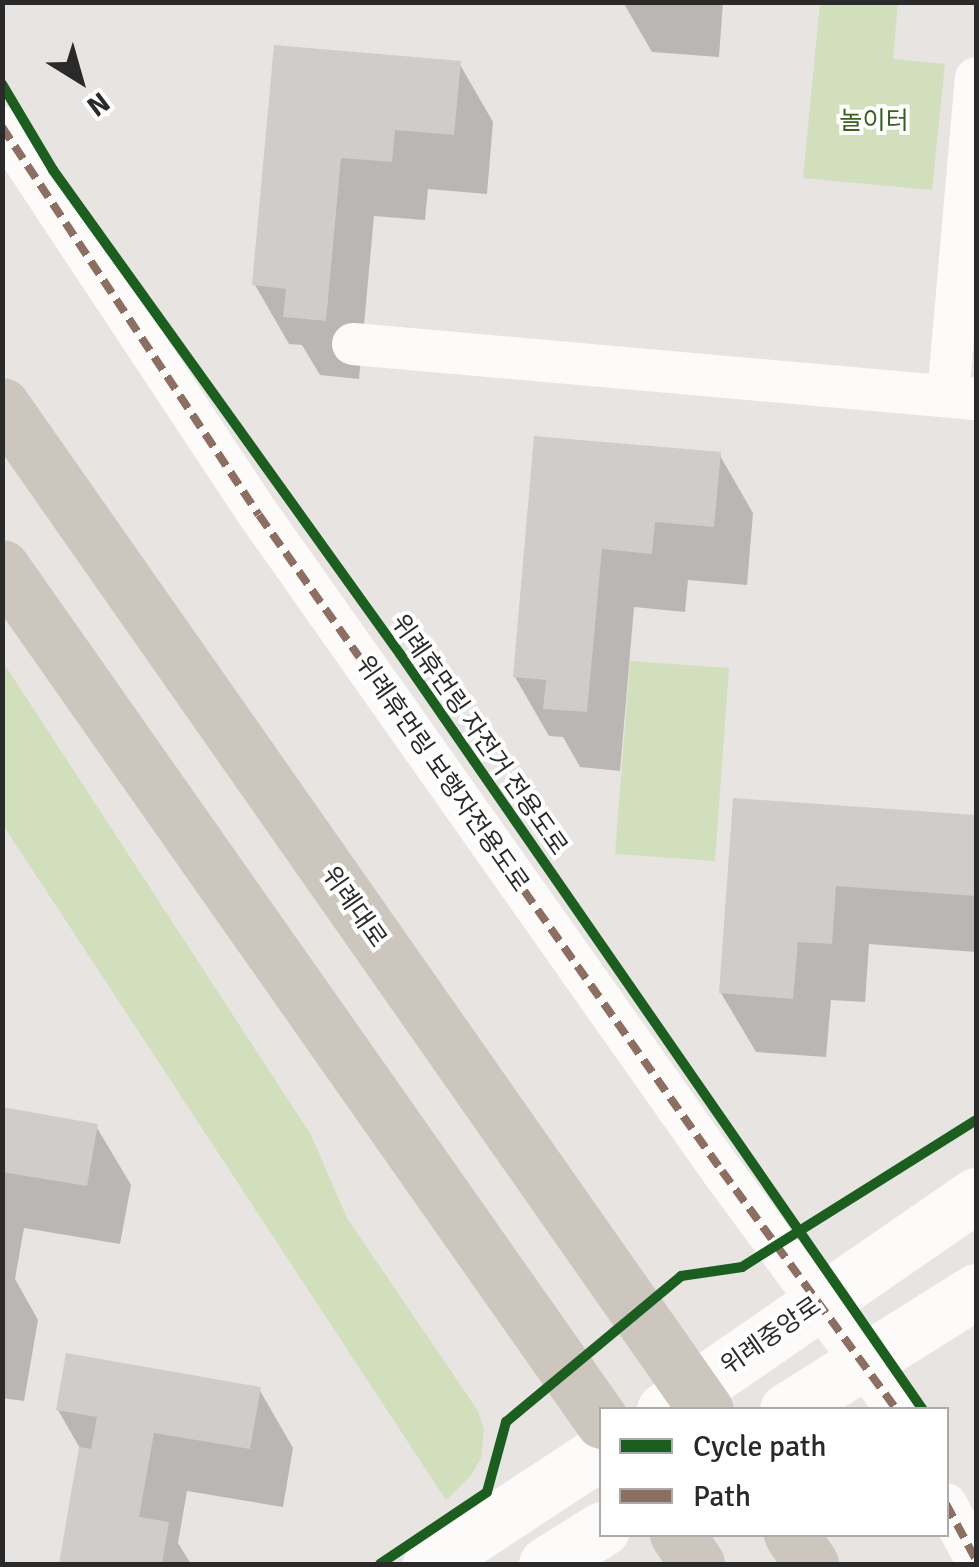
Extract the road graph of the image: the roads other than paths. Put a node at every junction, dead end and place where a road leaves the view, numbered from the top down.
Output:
1 (976, 78) edge
2 (2, 127) edge
3 (353, 344) dead end
4 (962, 398) edge
5 (2, 406) edge
6 (2, 566) edge
7 (976, 1195) edge
8 (976, 1290) edge
9 (688, 1403) edge
10 (792, 1407) edge
11 (895, 1407) edge
12 (599, 1418) edge
13 (599, 1453) edge
14 (949, 1510) edge
15 (599, 1531) edge
16 (679, 1537) edge
17 (793, 1537) edge
18 (976, 1560) edge
19 (430, 1564) edge
20 (546, 1564) edge
21 (697, 1564) edge
22 (811, 1564) edge

1 - 4 street
2 - 11 street, 위례휴먼링 보행자전용도로
3 - 4 street
5 - 9 main road, 위례대로
6 - 12 main road
7 - 9 main road, 위례중앙로
8 - 10 main road
13 - 19 main road
14 - 18 street
15 - 20 main road
16 - 21 main road
17 - 22 main road

